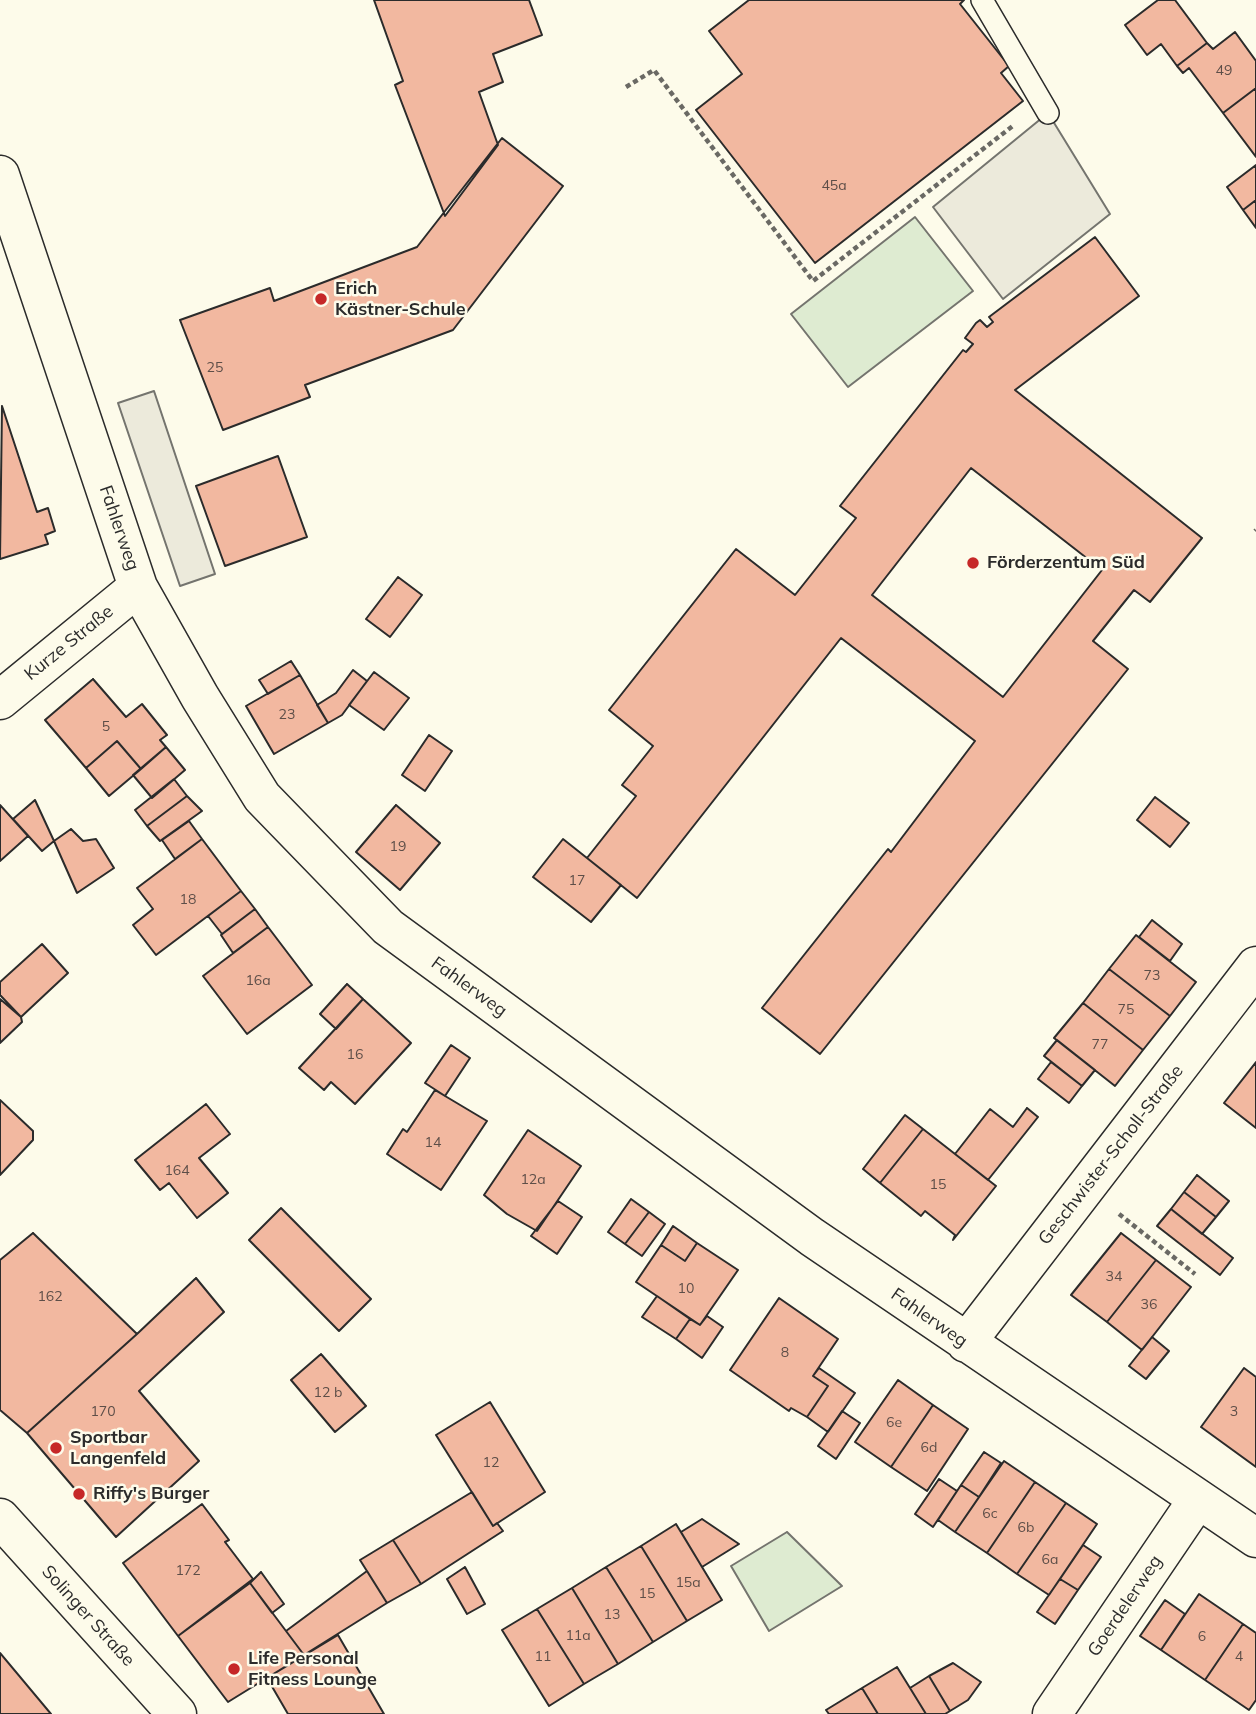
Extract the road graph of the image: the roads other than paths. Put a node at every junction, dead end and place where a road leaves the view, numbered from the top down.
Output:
1 (982, 0) edge
2 (1045, 108) road end
3 (0, 174) edge
4 (138, 587) junction
5 (0, 700) edge
6 (1256, 966) edge
7 (966, 1343) junction
8 (1198, 1499) junction
9 (0, 1518) edge
10 (1256, 1538) edge
11 (177, 1714) edge
12 (1052, 1714) edge

1 - 2 lane
3 - 4 street, Fahlerweg
4 - 5 street, Kurze Straße
4 - 7 street, Fahlerweg
6 - 7 street, Geschwister-Scholl-Straße
7 - 8 street, Fahlerweg
8 - 10 street, Fahlerweg
8 - 12 street, Goerdelerweg
9 - 11 street, Solinger Straße

